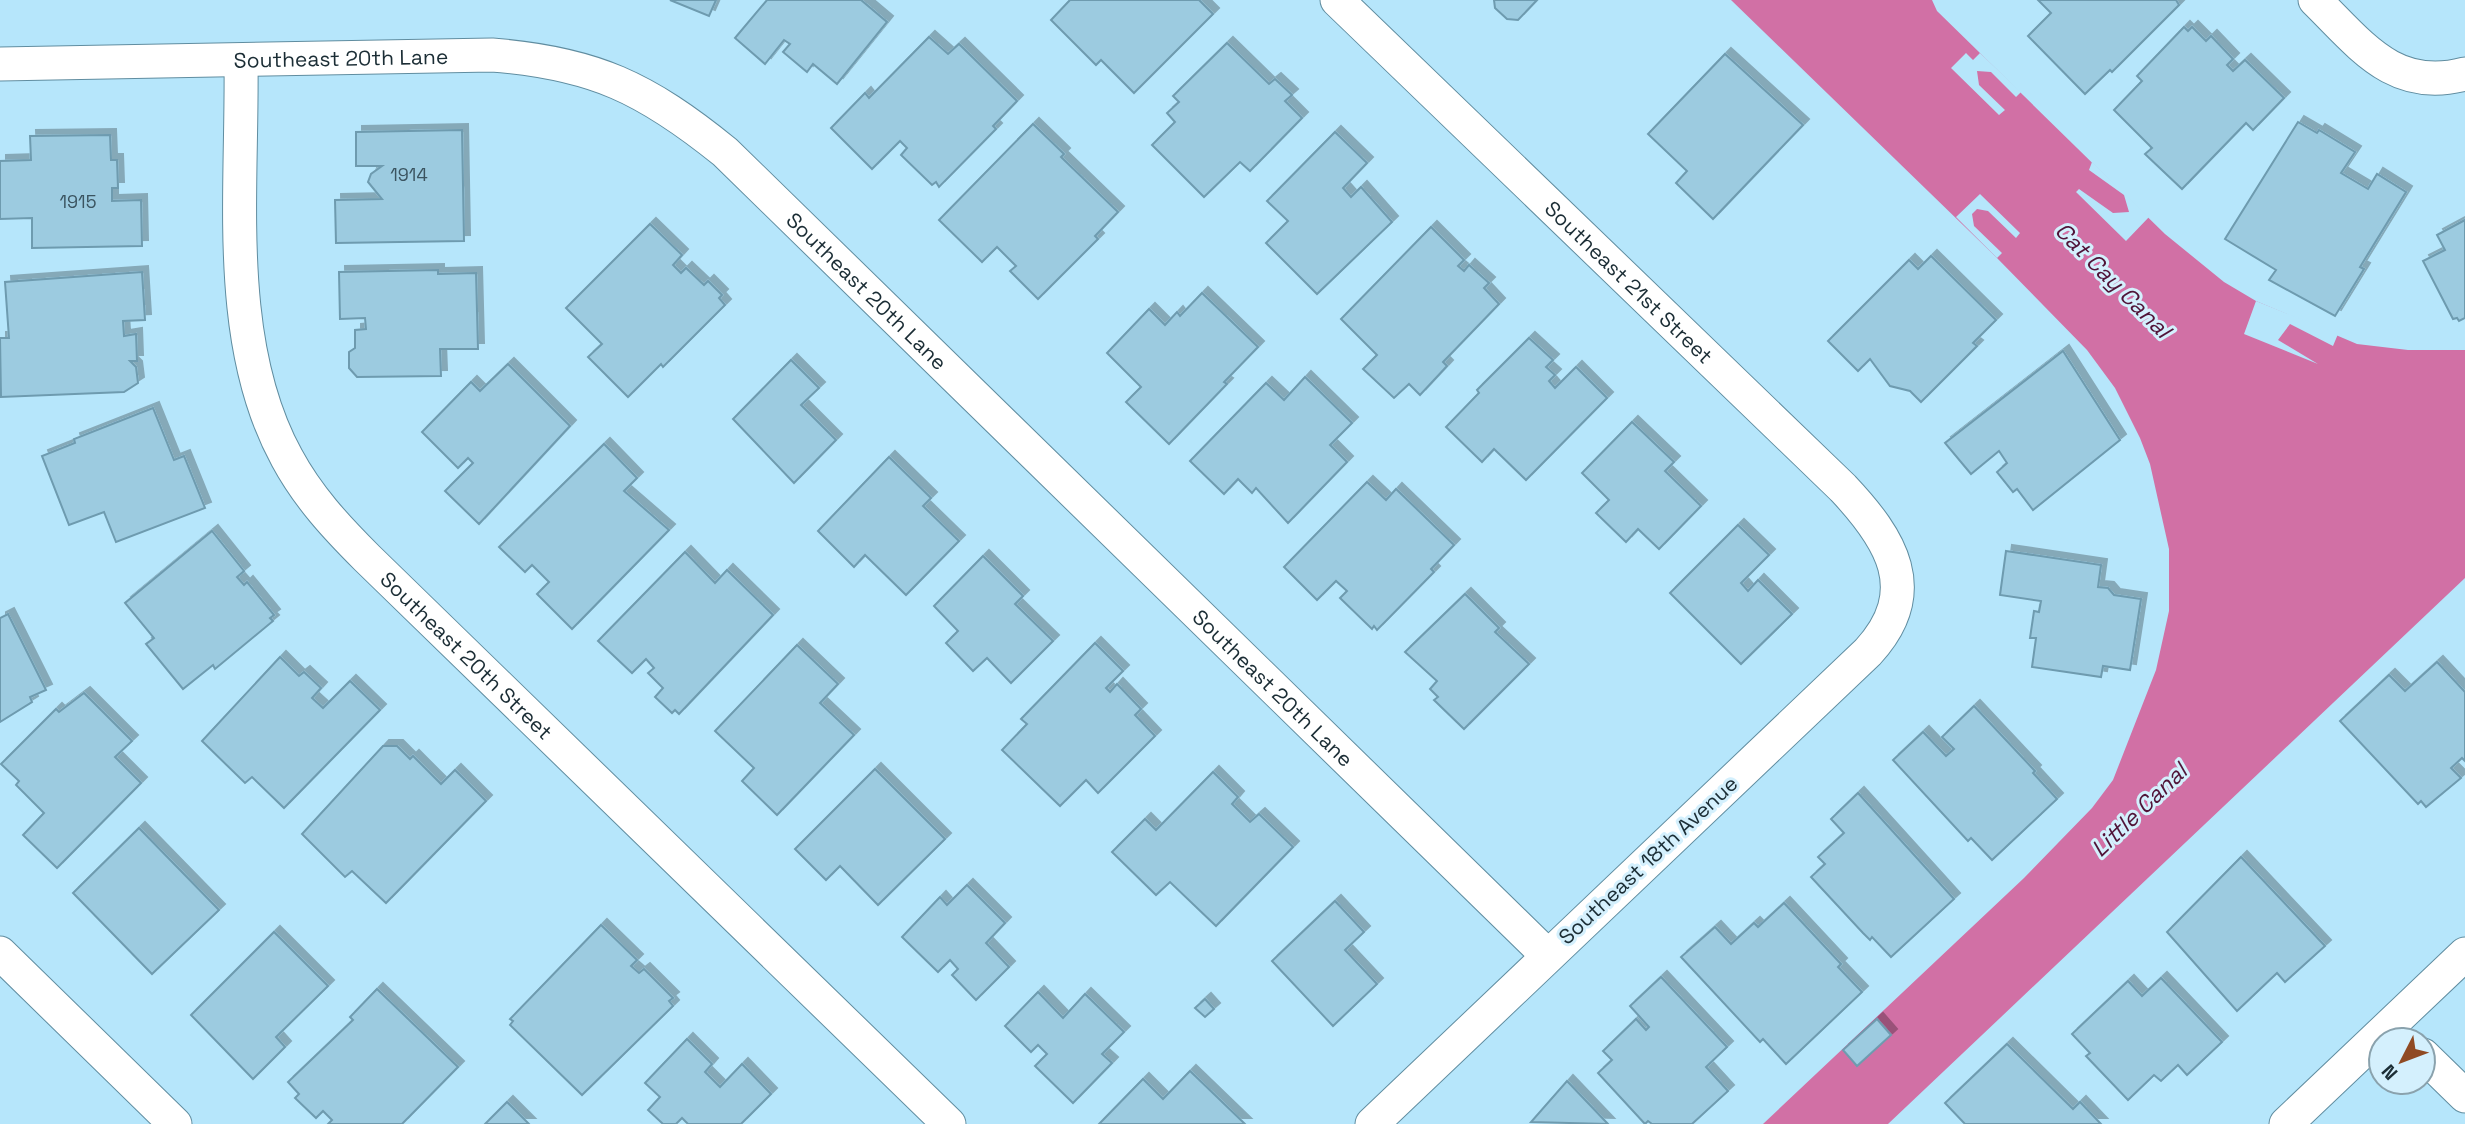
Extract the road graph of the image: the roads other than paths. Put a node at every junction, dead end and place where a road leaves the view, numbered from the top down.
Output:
1 (1337, 0) edge
2 (2315, 0) edge
3 (241, 61) junction
4 (0, 64) edge
5 (2465, 74) edge
6 (1898, 581) joint
7 (0, 953) edge
8 (2465, 954) edge
9 (1547, 955) junction
10 (2405, 1026) edge
11 (2367, 1059) edge
12 (2437, 1069) edge
13 (2465, 1096) edge
14 (175, 1124) edge
15 (949, 1124) edge
16 (1372, 1124) edge
17 (2286, 1124) edge

1 - 6 street, Southeast 21st Street
2 - 5 street
3 - 4 street, Southeast 20th Lane
3 - 9 street, Southeast 20th Lane
3 - 15 street, Southeast 20th Street
6 - 9 street, Southeast 18th Avenue
7 - 14 street
8 - 10 street
9 - 16 street, Southeast 18th Avenue
11 - 17 street
12 - 13 street

